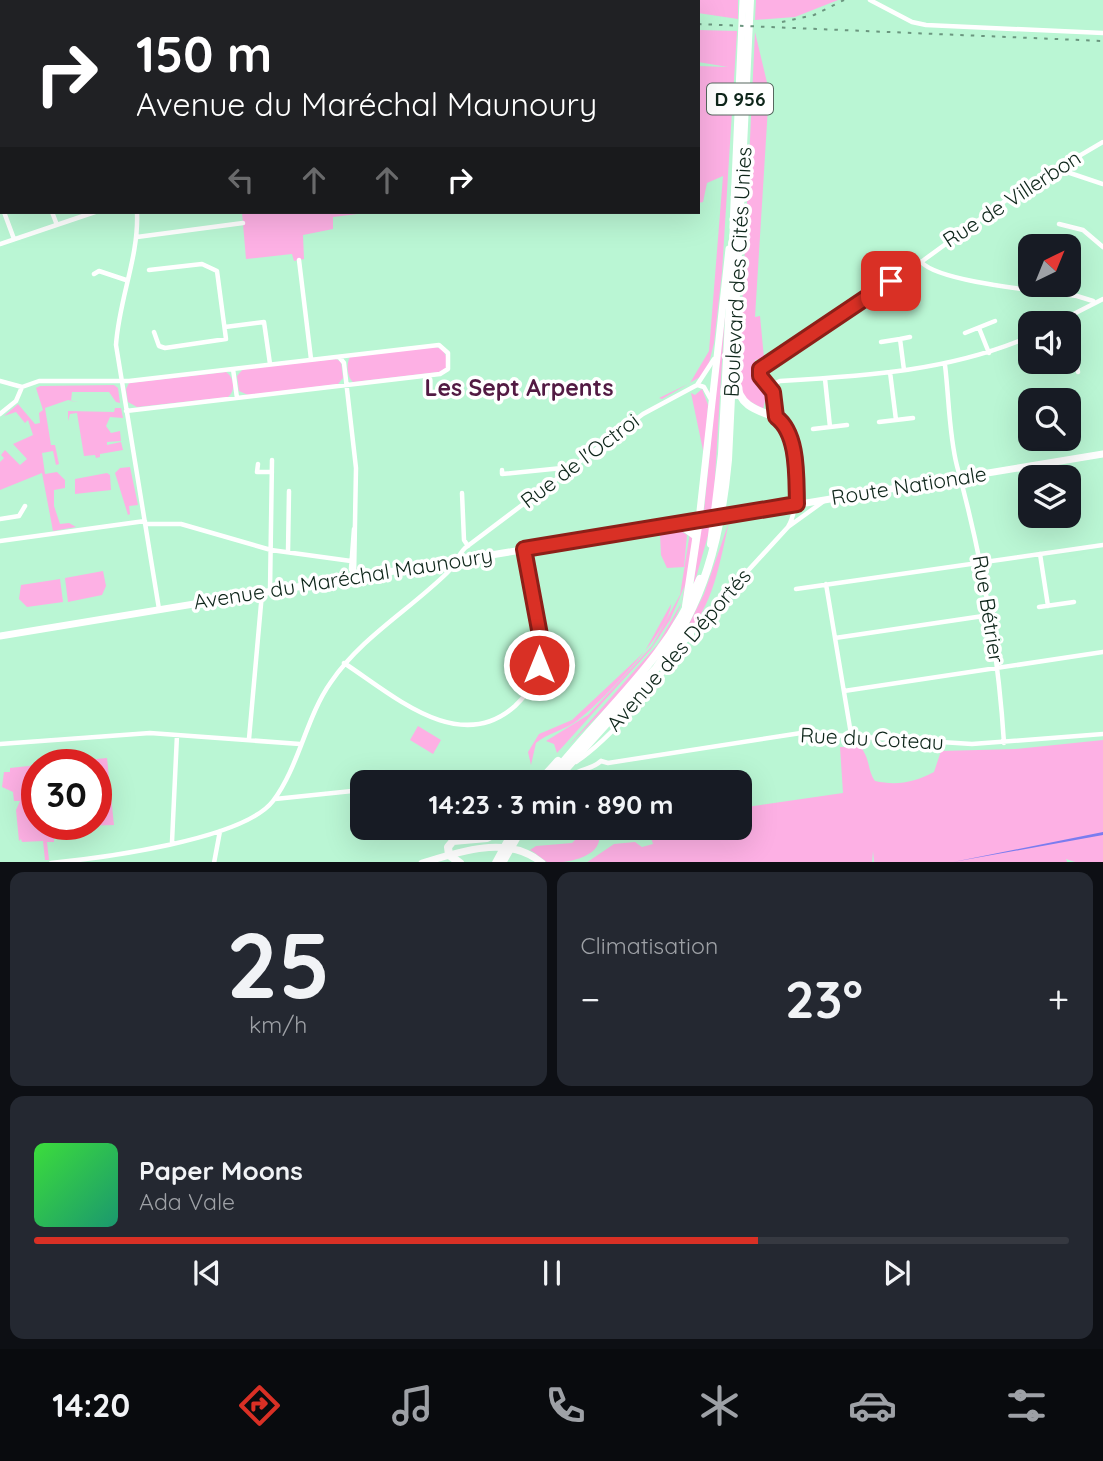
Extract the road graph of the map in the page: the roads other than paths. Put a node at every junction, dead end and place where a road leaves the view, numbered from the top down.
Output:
1 (870, 0) edge
2 (749, 1) edge
3 (1103, 33) edge
4 (1103, 142) edge
5 (1058, 168) junction
6 (1103, 184) edge
7 (5, 214) edge
8 (53, 214) edge
9 (89, 214) edge
10 (137, 214) edge
11 (243, 223) dead end
12 (734, 224) junction
13 (1059, 224) dead end
14 (57, 225) junction
15 (136, 237) junction
16 (14, 239) junction
17 (0, 244) edge
18 (1103, 247) edge
19 (299, 260) dead end
20 (921, 262) junction
21 (149, 270) dead end
22 (94, 274) dead end
23 (126, 280) junction
24 (1103, 299) edge
25 (1093, 301) junction
26 (1077, 311) edge
27 (995, 321) dead end
28 (225, 327) junction
29 (979, 328) junction
30 (154, 332) dead end
31 (965, 333) dead end
32 (910, 337) dead end
33 (900, 339) junction
34 (1018, 341) edge
35 (881, 342) dead end
36 (734, 350) junction
37 (716, 351) junction
38 (989, 353) junction
39 (349, 355) junction
40 (335, 357) junction
41 (311, 359) junction
42 (344, 363) junction
43 (270, 364) junction
44 (945, 365) junction
45 (233, 369) junction
46 (904, 370) junction
47 (890, 372) junction
48 (825, 379) junction
49 (0, 381) edge
50 (121, 381) junction
51 (346, 384) junction
52 (697, 385) junction
53 (769, 386) junction
54 (22, 387) junction
55 (237, 398) junction
56 (774, 402) junction
57 (712, 405) junction
58 (126, 411) junction
59 (761, 412) junction
60 (0, 414) edge
61 (776, 417) junction
62 (913, 418) dead end
63 (896, 420) junction
64 (879, 422) dead end
65 (846, 425) dead end
66 (830, 427) junction
67 (813, 429) dead end
68 (1103, 454) edge
69 (725, 457) junction
70 (272, 460) dead end
71 (258, 464) dead end
72 (572, 467) junction
73 (502, 470) dead end
74 (272, 472) junction
75 (961, 477) junction
76 (289, 491) dead end
77 (462, 493) dead end
78 (828, 499) junction
79 (797, 504) junction
80 (25, 506) dead end
81 (734, 514) joint
82 (0, 519) edge
83 (701, 520) junction
84 (145, 522) junction
85 (678, 523) junction
86 (788, 527) junction
87 (696, 536) junction
88 (0, 541) edge
89 (1103, 545) edge
90 (468, 546) junction
91 (524, 549) junction
92 (271, 550) junction
93 (288, 552) junction
94 (1040, 554) junction
95 (466, 559) junction
96 (455, 560) junction
97 (982, 562) junction
98 (353, 563) junction
99 (369, 574) junction
100 (354, 577) junction
101 (827, 584) junction
102 (796, 589) dead end
103 (266, 592) junction
104 (1074, 602) dead end
105 (1048, 606) junction
106 (1040, 607) dead end
107 (159, 609) junction
108 (687, 609) junction
109 (990, 615) junction
110 (690, 634) junction
111 (0, 635) edge
112 (835, 638) junction
113 (1103, 652) edge
114 (344, 663) junction
115 (657, 667) junction
116 (998, 668) junction
117 (844, 691) junction
118 (851, 734) junction
119 (1103, 734) edge
120 (177, 735) junction
121 (249, 740) junction
122 (1004, 743) junction
123 (0, 744) edge
124 (300, 744) junction
125 (593, 751) junction
126 (601, 761) junction
127 (561, 770) edge
128 (350, 791) edge
129 (275, 799) junction
130 (220, 831) junction
131 (464, 840) edge
132 (510, 841) edge
133 (172, 842) junction
134 (504, 851) junction
135 (449, 855) junction
136 (58, 862) edge
137 (214, 862) edge
138 (425, 862) edge
139 (459, 862) edge
140 (496, 862) edge
141 (502, 862) edge
142 (541, 862) edge

1 - 3 street
2 - 12 main road, Boulevard des Cités Unies / D 956
2 - 36 highway, Boulevard des Cités Unies / D 956
4 - 5 street, Rue de Villerbon
5 - 6 street
5 - 20 street, Rue de Villerbon
7 - 16 street
8 - 14 street
9 - 14 street
10 - 15 street
11 - 15 street
12 - 37 main road, D 956
12 - 69 highway, Boulevard des Cités Unies / D 956
13 - 18 street
14 - 16 street
15 - 23 street
16 - 17 street
19 - 41 street
20 - 25 street
20 - 53 street, Rue de Villerbon
21 - 28 street
22 - 23 street
23 - 50 street
24 - 25 street
25 - 26 street
27 - 29 street
28 - 30 street
28 - 43 street
29 - 31 street
29 - 38 street
32 - 33 street
33 - 35 street
33 - 46 street
34 - 38 street
36 - 59 highway
36 - 69 highway, Boulevard des Cités Unies / D 956
37 - 52 street
37 - 57 main road, D 956
38 - 44 street
39 - 40 street
39 - 42 street
39 - 51 street
40 - 41 street
40 - 42 street
41 - 43 street
42 - 51 street
43 - 45 street
44 - 46 street
44 - 75 street, Rue Bétrier
45 - 50 street
45 - 55 street
46 - 47 street
47 - 48 street
47 - 63 street
48 - 53 street
48 - 66 street
49 - 54 street
50 - 54 street
50 - 58 street
51 - 55 street
51 - 98 street
52 - 57 street
52 - 72 street, Rue de l'Octroi
53 - 56 street, Rue de Villerbon
54 - 60 street
55 - 58 street
56 - 59 street
56 - 61 street, Rue de Villerbon
57 - 83 main road, D 956
58 - 84 street
59 - 61 highway
61 - 79 street, Rue de Villerbon
62 - 63 street
63 - 64 street
65 - 66 street
66 - 67 street
68 - 75 main road, Route Nationale
69 - 108 highway, D 956
69 - 115 highway, D 956
70 - 74 street
71 - 74 street
72 - 73 street
72 - 90 street, Rue de l'Octroi
74 - 92 street
75 - 78 main road, Route Nationale
75 - 97 street, Rue Bétrier
76 - 93 street
77 - 90 street
78 - 79 main road, Route Nationale
78 - 86 street, Avenue des Déportés
79 - 81 main road, Route Nationale
79 - 86 street, Avenue des Déportés
80 - 82 street
81 - 83 main road, Avenue du Maréchal Maunoury
83 - 85 main road, Avenue du Maréchal Maunoury
83 - 87 highway, D 956
84 - 88 street
84 - 92 street
84 - 107 street
85 - 87 highway
85 - 91 main road, Avenue du Maréchal Maunoury
86 - 110 street, Avenue des Déportés
87 - 108 highway, D 956
89 - 94 street
90 - 95 street
90 - 96 street, Rue de l'Octroi
91 - 95 main road, Avenue du Maréchal Maunoury
91 - 114 street
92 - 93 street
92 - 103 street
93 - 98 street
94 - 97 street
94 - 105 street
95 - 96 main road, Avenue du Maréchal Maunoury
96 - 99 main road, Avenue du Maréchal Maunoury
96 - 114 street, Rue de l'Octroi
97 - 101 street
97 - 109 street, Rue Bétrier
98 - 99 street
98 - 100 street
99 - 100 main road, Avenue du Maréchal Maunoury
100 - 103 main road, Avenue du Maréchal Maunoury
101 - 102 street
101 - 112 street
103 - 107 main road, Avenue du Maréchal Maunoury
103 - 121 street
104 - 105 street
105 - 106 street
107 - 111 main road, Avenue du Maréchal Maunoury
108 - 127 highway, Avenue des Déportés / D 956
109 - 112 street
109 - 116 street, Rue Bétrier
110 - 115 highway
110 - 125 street, Avenue des Déportés
112 - 117 street
113 - 116 street
114 - 124 street, Rue de l'Octroi
115 - 127 highway, Avenue des Déportés / D 956
116 - 117 street
116 - 122 street, Rue Bétrier
117 - 118 street
118 - 122 street, Rue du Coteau
118 - 126 street, Rue du Coteau
119 - 122 street, Rue du Coteau
120 - 121 street
120 - 123 street
120 - 133 street
121 - 124 street
124 - 129 street, Rue de l'Octroi
125 - 126 street
125 - 127 street, Avenue des Déportés
126 - 127 street
128 - 129 street
129 - 130 street
130 - 133 street
130 - 137 street
131 - 135 highway
132 - 134 highway
133 - 136 street
134 - 140 highway
134 - 141 highway
135 - 138 main road
135 - 139 highway
135 - 142 main road

